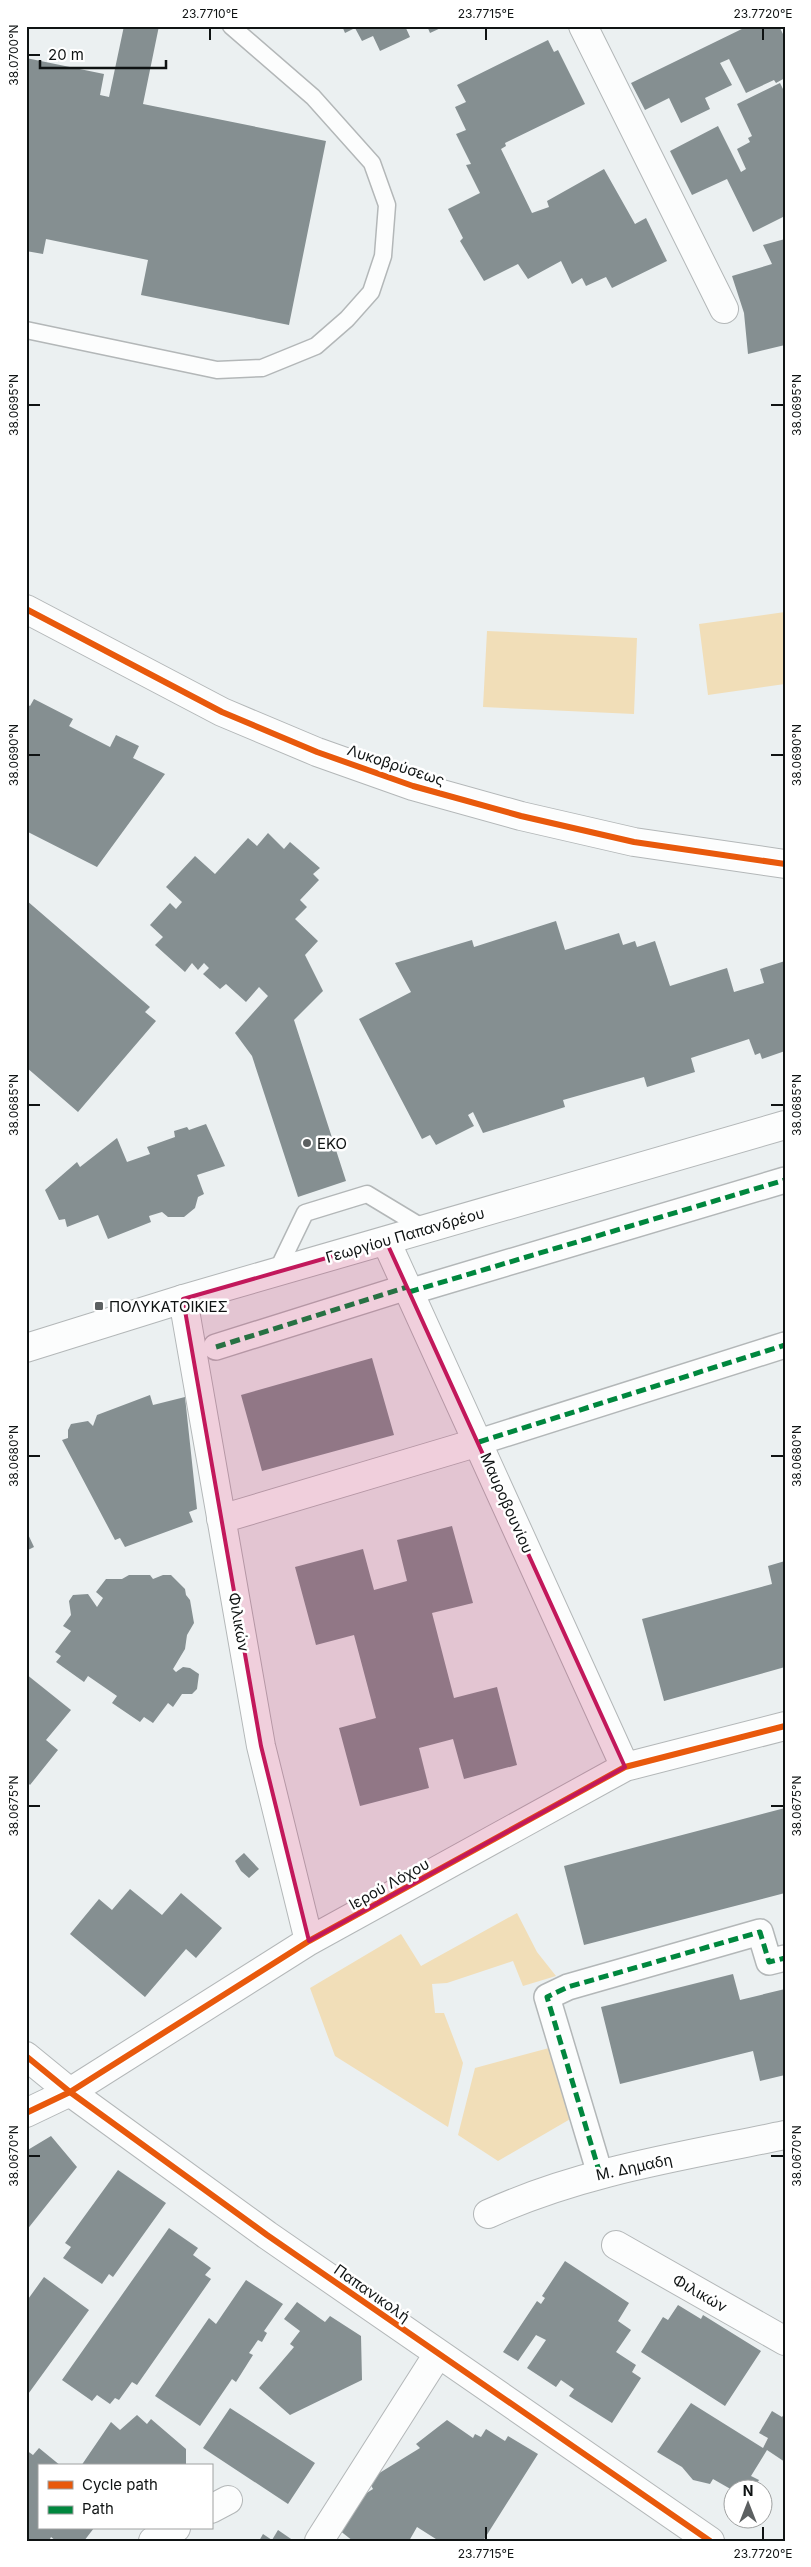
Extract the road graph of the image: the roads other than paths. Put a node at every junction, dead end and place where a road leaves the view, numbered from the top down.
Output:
1 (231, 26) edge
2 (583, 26) edge
3 (724, 310) dead end
4 (26, 330) edge
5 (27, 612) edge
6 (785, 864) edge
7 (785, 1125) edge
8 (785, 1180) edge
9 (426, 1229) junction
10 (386, 1241) junction
11 (277, 1271) junction
12 (408, 1289) junction
13 (183, 1299) junction
14 (785, 1345) edge
15 (216, 1347) dead end
16 (26, 1348) edge
17 (479, 1442) junction
18 (221, 1518) junction
19 (785, 1726) edge
20 (625, 1767) junction
21 (309, 1941) junction
22 (785, 1958) edge
23 (26, 2056) edge
24 (70, 2092) junction
25 (26, 2113) edge
26 (785, 2135) edge
27 (600, 2174) junction
28 (488, 2214) dead end
29 (616, 2245) dead end
30 (785, 2341) edge
31 (438, 2354) junction
32 (172, 2530) edge
33 (153, 2541) edge
34 (320, 2541) edge
35 (710, 2541) edge

1 - 4 lane
2 - 3 street
5 - 6 street, Λυκοβρύσεως
7 - 9 street, Γεωργίου Παπανδρέου
8 - 12 street
9 - 10 street, Γεωργίου Παπανδρέου
9 - 11 lane
10 - 11 street, Γεωργίου Παπανδρέου
10 - 12 street, Μαυροβουνίου
11 - 13 street, Γεωργίου Παπανδρέου
12 - 15 street
12 - 17 street, Μαυροβουνίου
13 - 16 street, Γεωργίου Παπανδρέου
13 - 18 street, Φιλικών
14 - 17 street
17 - 18 street
17 - 20 street, Μαυροβουνίου
18 - 21 street, Φιλικών
19 - 20 street, Ιερού Λόχου
20 - 21 street, Ιερού Λόχου
21 - 24 street, Ιερού Λόχου
22 - 27 street
23 - 24 street, Παπανικολή
24 - 25 street, Ιερού Λόχου
24 - 31 street, Παπανικολή
26 - 27 street, Μ. Δημαδη
27 - 28 street, Μ. Δημαδη
29 - 30 street, Φιλικών
31 - 34 street
31 - 35 street, Παπανικολή
32 - 33 street

